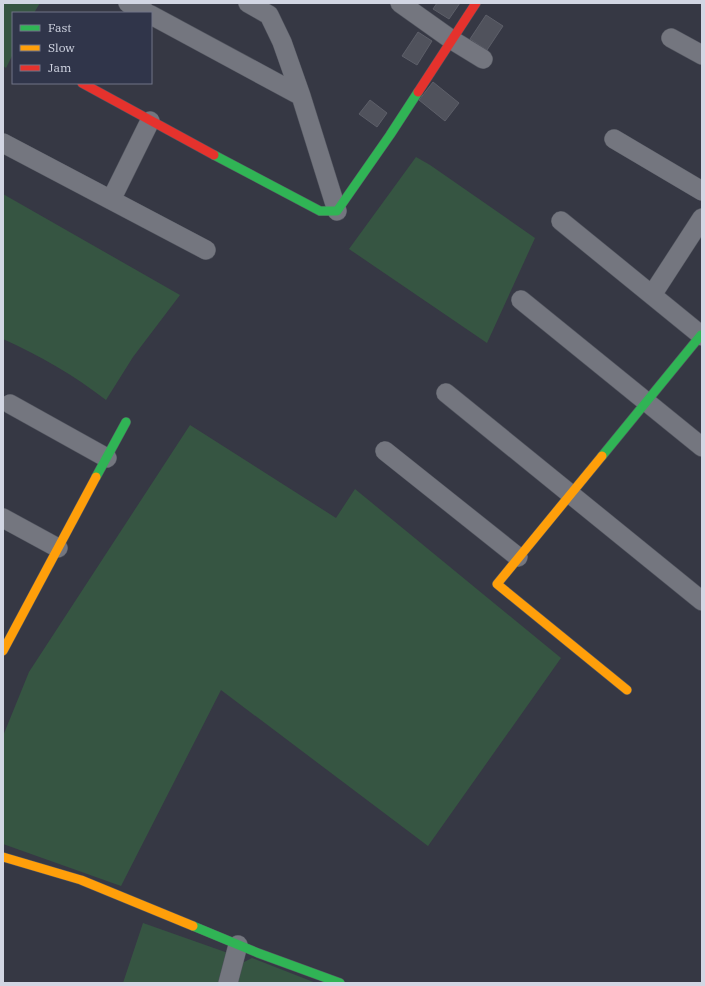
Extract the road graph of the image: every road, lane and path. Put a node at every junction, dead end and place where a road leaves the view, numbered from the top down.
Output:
1 (128, 3) edge
2 (248, 3) edge
3 (400, 3) edge
4 (476, 3) edge
5 (145, 12) edge
6 (152, 16) edge
7 (671, 38) dead end
8 (452, 40) junction
9 (702, 56) edge
10 (483, 59) dead end
11 (84, 84) edge
12 (301, 96) junction
13 (150, 121) junction
14 (614, 139) dead end
15 (3, 142) edge
16 (702, 191) edge
17 (111, 200) junction
18 (337, 211) junction
19 (702, 218) edge
20 (561, 221) dead end
21 (206, 250) dead end
22 (652, 295) junction
23 (521, 300) dead end
24 (701, 335) edge
25 (446, 393) dead end
26 (646, 401) junction
27 (10, 404) dead end
28 (126, 422) dead end
29 (702, 447) edge
30 (385, 452) dead end
31 (107, 458) junction
32 (570, 494) junction
33 (3, 518) edge
34 (58, 548) junction
35 (518, 557) junction
36 (702, 601) edge
37 (8, 629) edge
38 (3, 651) edge
39 (627, 690) dead end
40 (3, 857) edge
41 (238, 945) junction
42 (228, 983) edge
43 (340, 983) edge

1 - 5 street
2 - 12 street
3 - 8 street
4 - 8 street
6 - 12 street
7 - 9 street
8 - 10 street
8 - 18 street
11 - 13 street
12 - 18 street
13 - 17 street
13 - 18 street
14 - 16 street
15 - 17 street
17 - 21 street
19 - 22 street
20 - 22 street
22 - 24 street
23 - 26 street
24 - 26 street
25 - 32 street
26 - 29 street
26 - 32 street
27 - 31 street
28 - 31 street
30 - 35 street
31 - 34 street
32 - 35 street
32 - 36 street
33 - 34 street
34 - 37 street
35 - 39 street
37 - 38 street
40 - 41 street
41 - 42 street
41 - 43 street

